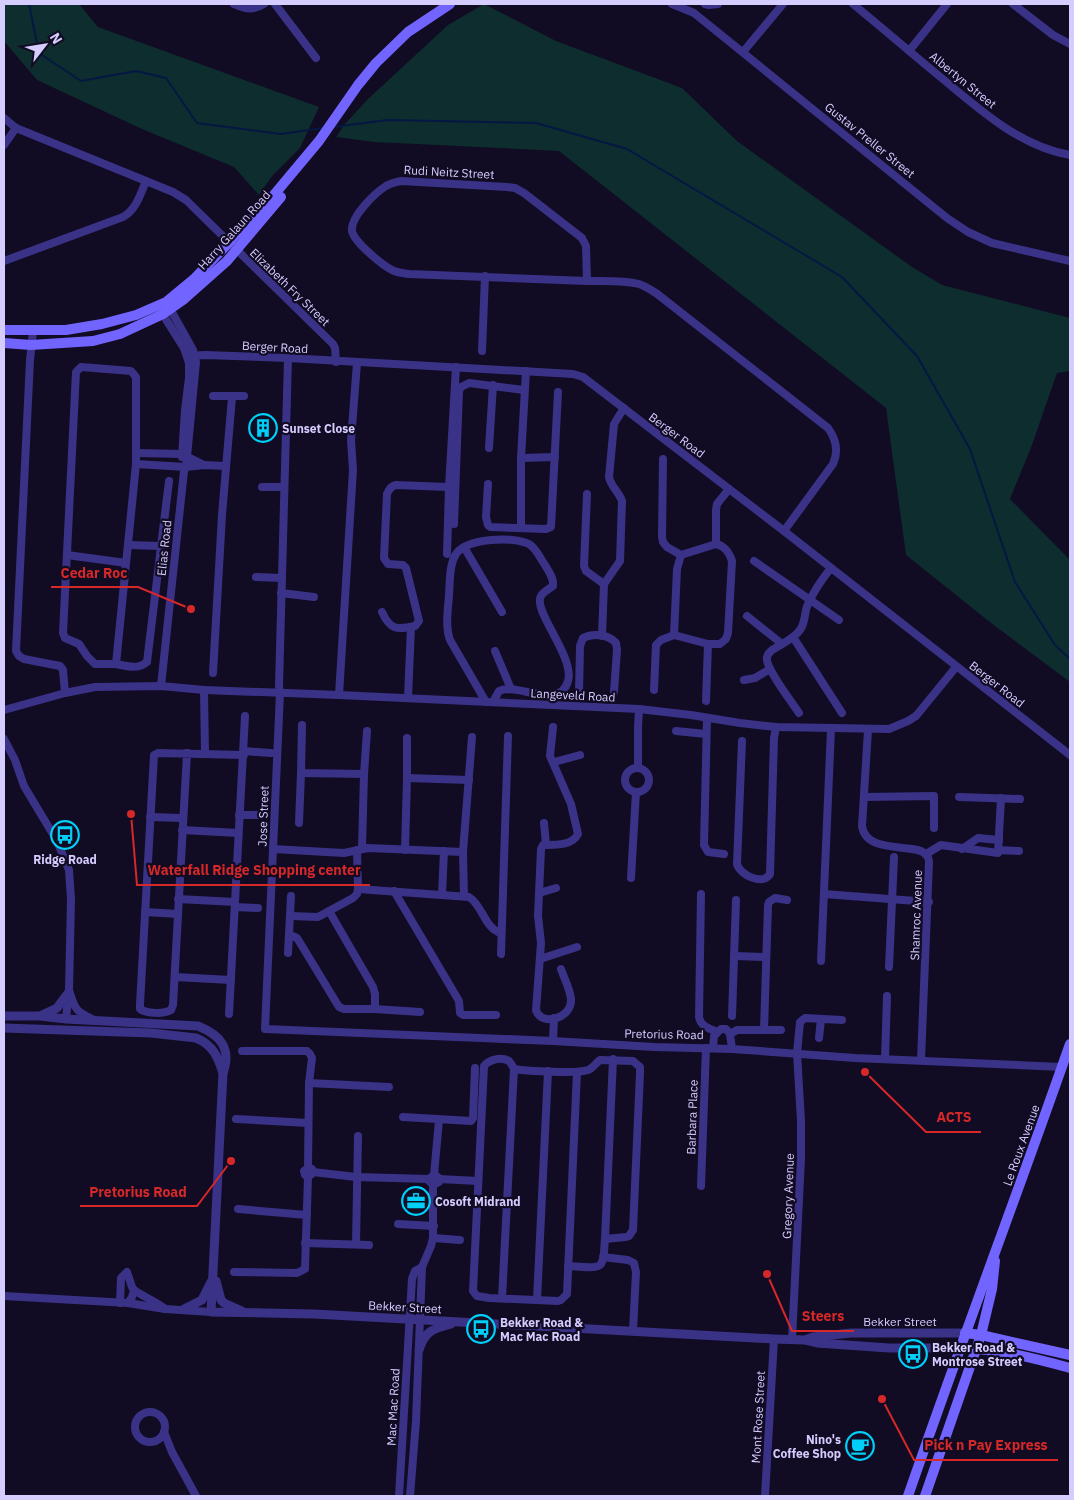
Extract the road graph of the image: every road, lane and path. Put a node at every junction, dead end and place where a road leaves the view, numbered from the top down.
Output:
1 (234, 4) edge
2 (264, 4) edge
3 (275, 4) edge
4 (672, 4) edge
5 (705, 4) edge
6 (718, 4) edge
7 (783, 4) edge
8 (853, 4) edge
9 (947, 4) edge
10 (1013, 4) edge
11 (444, 5) edge
12 (1070, 44) edge
13 (908, 50) junction
14 (743, 52) junction
15 (316, 58) dead end
16 (4, 118) edge
17 (16, 128) junction
18 (4, 145) edge
19 (1070, 155) edge
20 (146, 181) junction
21 (233, 247) junction
22 (4, 261) edge
23 (1070, 261) edge
24 (485, 276) junction
25 (587, 281) junction
26 (164, 308) junction
27 (4, 330) edge
28 (33, 331) junction
29 (4, 344) edge
30 (31, 345) junction
31 (482, 351) dead end
32 (191, 356) junction
33 (288, 358) junction
34 (336, 362) junction
35 (357, 363) junction
36 (456, 367) junction
37 (526, 371) junction
38 (493, 385) junction
39 (524, 390) junction
40 (558, 392) dead end
41 (212, 396) dead end
42 (244, 396) dead end
43 (232, 397) junction
44 (624, 408) junction
45 (489, 448) dead end
46 (137, 453) junction
47 (185, 455) junction
48 (555, 457) junction
49 (521, 458) junction
50 (663, 459) dead end
51 (136, 464) junction
52 (204, 465) junction
53 (226, 466) junction
54 (184, 468) junction
55 (169, 481) dead end
56 (488, 484) dead end
57 (262, 487) dead end
58 (284, 487) junction
59 (449, 487) junction
60 (729, 489) junction
61 (587, 494) dead end
62 (454, 524) dead end
63 (521, 528) junction
64 (784, 531) junction
65 (716, 544) junction
66 (128, 545) junction
67 (161, 546) junction
68 (464, 547) junction
69 (447, 554) dead end
70 (67, 555) junction
71 (681, 555) junction
72 (754, 561) dead end
73 (126, 563) junction
74 (831, 568) junction
75 (256, 577) dead end
76 (282, 578) junction
77 (604, 584) junction
78 (281, 593) junction
79 (314, 597) dead end
80 (810, 600) junction
81 (382, 612) dead end
82 (502, 612) dead end
83 (747, 616) dead end
84 (839, 620) dead end
85 (411, 627) junction
86 (674, 635) junction
87 (602, 636) junction
88 (793, 637) junction
89 (708, 644) junction
90 (782, 644) junction
91 (495, 651) dead end
92 (116, 664) junction
93 (956, 666) junction
94 (770, 669) junction
95 (213, 673) dead end
96 (744, 680) dead end
97 (161, 686) junction
98 (511, 689) junction
99 (204, 690) junction
100 (654, 690) dead end
101 (614, 692) dead end
102 (65, 693) junction
103 (280, 693) junction
104 (579, 693) dead end
105 (339, 695) junction
106 (408, 698) junction
107 (706, 700) dead end
108 (489, 702) junction
109 (639, 709) junction
110 (4, 710) edge
111 (799, 712) dead end
112 (842, 713) dead end
113 (245, 716) dead end
114 (707, 718) junction
115 (302, 725) dead end
116 (553, 727) dead end
117 (776, 727) junction
118 (832, 729) junction
119 (868, 730) junction
120 (367, 731) dead end
121 (676, 732) dead end
122 (706, 734) junction
123 (508, 736) dead end
124 (472, 737) dead end
125 (407, 738) dead end
126 (4, 739) edge
127 (742, 741) dead end
128 (271, 752) dead end
129 (187, 753) junction
130 (244, 753) junction
131 (205, 754) junction
132 (580, 755) dead end
133 (1070, 756) edge
134 (554, 762) junction
135 (638, 768) junction
136 (301, 772) junction
137 (364, 774) junction
138 (407, 778) junction
139 (469, 780) junction
140 (636, 792) junction
141 (959, 797) dead end
142 (864, 798) junction
143 (1000, 798) junction
144 (1020, 799) dead end
145 (239, 815) junction
146 (262, 816) dead end
147 (150, 817) junction
148 (182, 818) junction
149 (299, 823) dead end
150 (544, 823) dead end
151 (934, 828) dead end
152 (182, 830) junction
153 (238, 833) junction
154 (999, 840) junction
155 (546, 845) junction
156 (273, 848) junction
157 (360, 849) junction
158 (962, 849) junction
159 (405, 850) junction
160 (444, 851) junction
161 (998, 851) junction
162 (1019, 851) dead end
163 (463, 852) junction
164 (724, 854) dead end
165 (926, 854) junction
166 (894, 857) dead end
167 (631, 878) dead end
168 (556, 888) dead end
169 (358, 889) junction
170 (394, 891) junction
171 (539, 893) junction
172 (442, 894) junction
173 (702, 894) dead end
174 (824, 894) junction
175 (292, 896) dead end
176 (464, 896) junction
177 (178, 899) junction
178 (892, 899) junction
179 (736, 900) dead end
180 (787, 900) dead end
181 (929, 902) junction
182 (235, 905) junction
183 (258, 908) dead end
184 (329, 911) junction
185 (145, 912) junction
186 (178, 914) junction
187 (291, 916) junction
188 (500, 933) junction
189 (290, 935) junction
190 (577, 947) dead end
191 (288, 953) dead end
192 (501, 954) dead end
193 (734, 956) junction
194 (766, 957) junction
195 (540, 959) junction
196 (821, 962) dead end
197 (889, 967) dead end
198 (561, 969) dead end
199 (175, 977) junction
200 (231, 980) junction
201 (69, 990) junction
202 (887, 996) dead end
203 (375, 1009) junction
204 (420, 1012) dead end
205 (229, 1014) dead end
206 (496, 1015) dead end
207 (4, 1016) edge
208 (40, 1016) junction
209 (732, 1016) dead end
210 (554, 1018) junction
211 (66, 1019) junction
212 (821, 1019) junction
213 (94, 1020) junction
214 (842, 1020) dead end
215 (4, 1028) edge
216 (265, 1029) joint
217 (764, 1030) junction
218 (781, 1030) dead end
219 (100, 1031) junction
220 (717, 1032) junction
221 (730, 1034) junction
222 (820, 1038) dead end
223 (553, 1041) junction
224 (1070, 1044) edge
225 (709, 1048) junction
226 (732, 1048) junction
227 (242, 1051) dead end
228 (797, 1053) junction
229 (885, 1059) junction
230 (613, 1060) junction
231 (921, 1060) junction
232 (1062, 1067) junction
233 (475, 1068) dead end
234 (514, 1069) junction
235 (548, 1071) junction
236 (577, 1072) junction
237 (223, 1073) junction
238 (309, 1083) junction
239 (389, 1087) dead end
240 (403, 1117) dead end
241 (236, 1119) dead end
242 (439, 1120) junction
243 (308, 1123) junction
244 (358, 1136) dead end
245 (310, 1172) junction
246 (356, 1177) junction
247 (434, 1180) junction
248 (478, 1181) junction
249 (700, 1186) dead end
250 (238, 1209) dead end
251 (307, 1215) junction
252 (398, 1224) dead end
253 (434, 1226) junction
254 (433, 1238) junction
255 (605, 1239) junction
256 (460, 1240) dead end
257 (305, 1244) junction
258 (356, 1244) junction
259 (369, 1245) dead end
260 (995, 1255) junction
261 (602, 1257) junction
262 (422, 1266) junction
263 (568, 1266) junction
264 (234, 1272) dead end
265 (213, 1276) junction
266 (134, 1290) junction
267 (4, 1296) edge
268 (502, 1298) junction
269 (537, 1300) junction
270 (124, 1303) junction
271 (165, 1309) junction
272 (184, 1310) junction
273 (211, 1312) junction
274 (247, 1314) junction
275 (409, 1320) junction
276 (420, 1320) junction
277 (461, 1322) junction
278 (633, 1331) junction
279 (965, 1333) junction
280 (981, 1335) junction
281 (774, 1339) junction
282 (792, 1339) junction
283 (805, 1340) junction
284 (960, 1348) junction
285 (977, 1348) junction
286 (419, 1350) junction
287 (1070, 1355) edge
288 (1070, 1368) edge
289 (403, 1420) junction
290 (416, 1421) junction
291 (164, 1432) junction
292 (155, 1441) junction
293 (172, 1452) junction
294 (196, 1496) edge
295 (399, 1496) edge
296 (410, 1496) edge
297 (765, 1496) edge
298 (908, 1496) edge
299 (925, 1496) edge

1 - 2 street
3 - 15 street
4 - 14 street, Gustav Preller Street
5 - 6 street
7 - 14 street
8 - 13 street, Albertyn Street
9 - 13 street
10 - 12 street
11 - 21 main road, Harry Galaun Road
13 - 19 street, Albertyn Street
14 - 23 street, Gustav Preller Street
16 - 17 street, Elizabeth Fry Street
17 - 18 street
17 - 20 street, Elizabeth Fry Street
20 - 21 street, Elizabeth Fry Street
20 - 22 street
21 - 26 main road, Harry Galaun Road
21 - 34 street, Elizabeth Fry Street
24 - 25 street, Rudi Neitz Street
24 - 25 street, Rudi Neitz Street
24 - 31 street
25 - 64 street, Rudi Neitz Street
26 - 28 main road, Harry Galaun Road
26 - 30 main road, Harry Galaun Road
26 - 32 street
27 - 28 main road, Harry Galaun Road
28 - 30 street
29 - 30 main road, Harry Galaun Road
30 - 102 street
32 - 33 street, Berger Road
32 - 47 street, Elias Road
33 - 34 street, Berger Road
33 - 58 street, Jose Street
34 - 35 street, Berger Road
35 - 36 street, Berger Road
35 - 105 street
36 - 37 street, Berger Road
36 - 59 street
37 - 39 street
37 - 44 street, Berger Road
38 - 39 street
38 - 45 street
38 - 62 street
39 - 49 street
40 - 48 street
41 - 43 street
42 - 43 street
43 - 53 street
44 - 60 street, Berger Road
44 - 77 street
46 - 47 street
46 - 51 street
46 - 70 street
47 - 52 street
47 - 54 street, Elias Road
48 - 49 street
48 - 63 street
49 - 63 street
50 - 71 street
51 - 54 street
51 - 66 street
52 - 53 street
52 - 54 street
53 - 95 street
54 - 97 street, Elias Road
55 - 67 street
56 - 63 street
57 - 58 street
58 - 76 street, Jose Street
59 - 69 street
59 - 85 street
60 - 64 street, Berger Road
60 - 65 street
61 - 77 street
64 - 74 street, Berger Road
65 - 71 street
65 - 89 street
66 - 67 street
66 - 73 street
67 - 92 street
68 - 82 street
68 - 98 street
68 - 108 street
70 - 73 street
70 - 92 street
71 - 86 street
72 - 80 street
73 - 92 street
74 - 80 street
74 - 93 street, Berger Road
75 - 76 street
76 - 78 street, Jose Street
77 - 87 street
78 - 79 street
78 - 103 street, Jose Street
80 - 84 street
80 - 88 street
81 - 85 street
83 - 90 street
85 - 106 street
86 - 89 street
86 - 100 street
87 - 101 street
87 - 104 street
88 - 90 street
88 - 112 street
89 - 107 street
90 - 94 street
91 - 98 street
93 - 119 street, Langeveld Road
93 - 133 street, Berger Road
94 - 96 street
94 - 111 street
97 - 99 street, Langeveld Road
97 - 102 street, Langeveld Road
98 - 108 street
99 - 103 street, Langeveld Road
99 - 131 street
102 - 110 street, Langeveld Road
103 - 105 street, Langeveld Road
103 - 156 street, Jose Street
105 - 106 street, Langeveld Road
106 - 108 street, Langeveld Road
108 - 109 street, Langeveld Road
109 - 114 street, Langeveld Road
109 - 135 street
113 - 130 street
114 - 117 street, Langeveld Road
114 - 122 street
115 - 136 street
116 - 134 street
117 - 118 street, Langeveld Road
117 - 127 street
118 - 119 street, Langeveld Road
118 - 174 street
119 - 142 street, Shamroc Avenue
120 - 137 street
121 - 122 street
122 - 164 street
123 - 188 street
124 - 139 street
125 - 138 street
126 - 201 street
128 - 130 street
129 - 131 street
129 - 147 street
129 - 148 street
130 - 131 street
130 - 145 street
132 - 134 street
134 - 155 street
135 - 140 street
135 - 140 street
136 - 137 street
136 - 149 street
137 - 157 street
138 - 139 street
138 - 159 street
139 - 163 street
140 - 167 street
141 - 143 street
142 - 151 street
142 - 165 street, Shamroc Avenue
143 - 144 street
143 - 154 street
145 - 146 street
145 - 153 street
147 - 148 street
147 - 185 street
148 - 152 street
150 - 155 street
152 - 153 street
152 - 177 street
153 - 182 street
154 - 158 street
154 - 161 street
155 - 171 street
156 - 157 street
156 - 216 street, Jose Street
157 - 159 street
157 - 169 street
158 - 161 street
158 - 165 street
159 - 160 street
160 - 163 street
160 - 172 street
161 - 162 street
163 - 176 street
165 - 181 street, Shamroc Avenue
166 - 178 street
168 - 171 street
169 - 170 street
169 - 184 street
170 - 172 street
170 - 206 street
171 - 195 street
172 - 176 street
173 - 220 street
174 - 178 street
174 - 196 street
175 - 187 street
176 - 188 street
177 - 182 street
177 - 186 street
178 - 181 street
178 - 197 street
179 - 193 street
180 - 194 street
181 - 231 street, Shamroc Avenue
182 - 183 street
182 - 200 street
184 - 187 street
184 - 203 street
185 - 186 street
185 - 199 street
186 - 199 street
187 - 189 street
188 - 192 street
189 - 191 street
189 - 203 street
190 - 195 street
193 - 194 street
193 - 209 street
194 - 217 street
195 - 210 street
198 - 210 street
199 - 200 street
200 - 205 street
201 - 208 street
201 - 211 street
201 - 213 street
202 - 229 street
203 - 204 street
207 - 208 street
208 - 211 street
210 - 223 street
211 - 213 street
211 - 219 street
212 - 214 street
212 - 222 street
212 - 228 street, Gregory Avenue
213 - 237 street
215 - 219 street
216 - 223 street, Pretorius Road
217 - 218 street
217 - 221 street
219 - 237 street
220 - 221 street
220 - 225 street, Barbara Place
221 - 226 street
223 - 225 street, Pretorius Road
224 - 232 main road, Le Roux Avenue
225 - 226 street, Pretorius Road
225 - 249 street, Barbara Place
226 - 228 street, Pretorius Road
227 - 238 street
228 - 229 street, Pretorius Road
228 - 282 street, Gregory Avenue
229 - 231 street, Pretorius Road
230 - 236 street
230 - 255 street
230 - 255 street
231 - 232 street, Pretorius Road
232 - 260 main road, Le Roux Avenue
233 - 242 street
234 - 235 street
234 - 248 street
234 - 268 street
235 - 236 street
235 - 269 street
236 - 263 street
237 - 265 street
238 - 239 street
238 - 243 street
240 - 242 street
241 - 243 street
242 - 247 street, Mac Mac Road
243 - 245 street
244 - 246 street
245 - 246 street
245 - 251 street
246 - 247 street
246 - 258 street
247 - 248 street
247 - 253 street, Mac Mac Road
248 - 268 street
250 - 251 street
251 - 257 street
252 - 253 street
253 - 254 street, Mac Mac Road
254 - 256 street
254 - 262 street, Mac Mac Road
255 - 261 street
257 - 258 street
257 - 264 street
258 - 259 street
260 - 279 main road, Le Roux Avenue
260 - 280 main road, Le Roux Avenue
261 - 263 street
261 - 278 street
262 - 275 street, Mac Mac Road
262 - 276 street, Mac Mac Road
263 - 269 street
265 - 272 street
265 - 273 street
265 - 274 street
266 - 270 street
266 - 270 street
266 - 271 street
267 - 270 street, Bekker Street
268 - 269 street
270 - 271 street, Bekker Street
271 - 272 street, Bekker Street
272 - 273 street, Bekker Street
273 - 274 street, Bekker Street
274 - 275 street, Bekker Street
275 - 276 street, Bekker Street
275 - 289 street, Mac Mac Road
276 - 277 street, Bekker Street
276 - 286 street, Mac Mac Road
277 - 278 street, Bekker Street
277 - 286 street
278 - 281 street, Bekker Street
279 - 280 main road
279 - 283 street, Bekker Street
279 - 284 main road, Le Roux Avenue
280 - 285 main road, Le Roux Avenue
280 - 287 main road
281 - 282 street, Bekker Street
281 - 297 street, Mont Rose Street
282 - 283 street, Bekker Street
283 - 284 street, Bekker Street
284 - 285 main road
284 - 298 main road, Le Roux Avenue
285 - 288 main road
285 - 299 main road, Le Roux Avenue
286 - 290 street, Mac Mac Road
289 - 290 street
289 - 295 street, Mac Mac Road
290 - 296 street, Mac Mac Road
291 - 292 street
291 - 292 street
291 - 293 street
292 - 293 street
293 - 294 street

